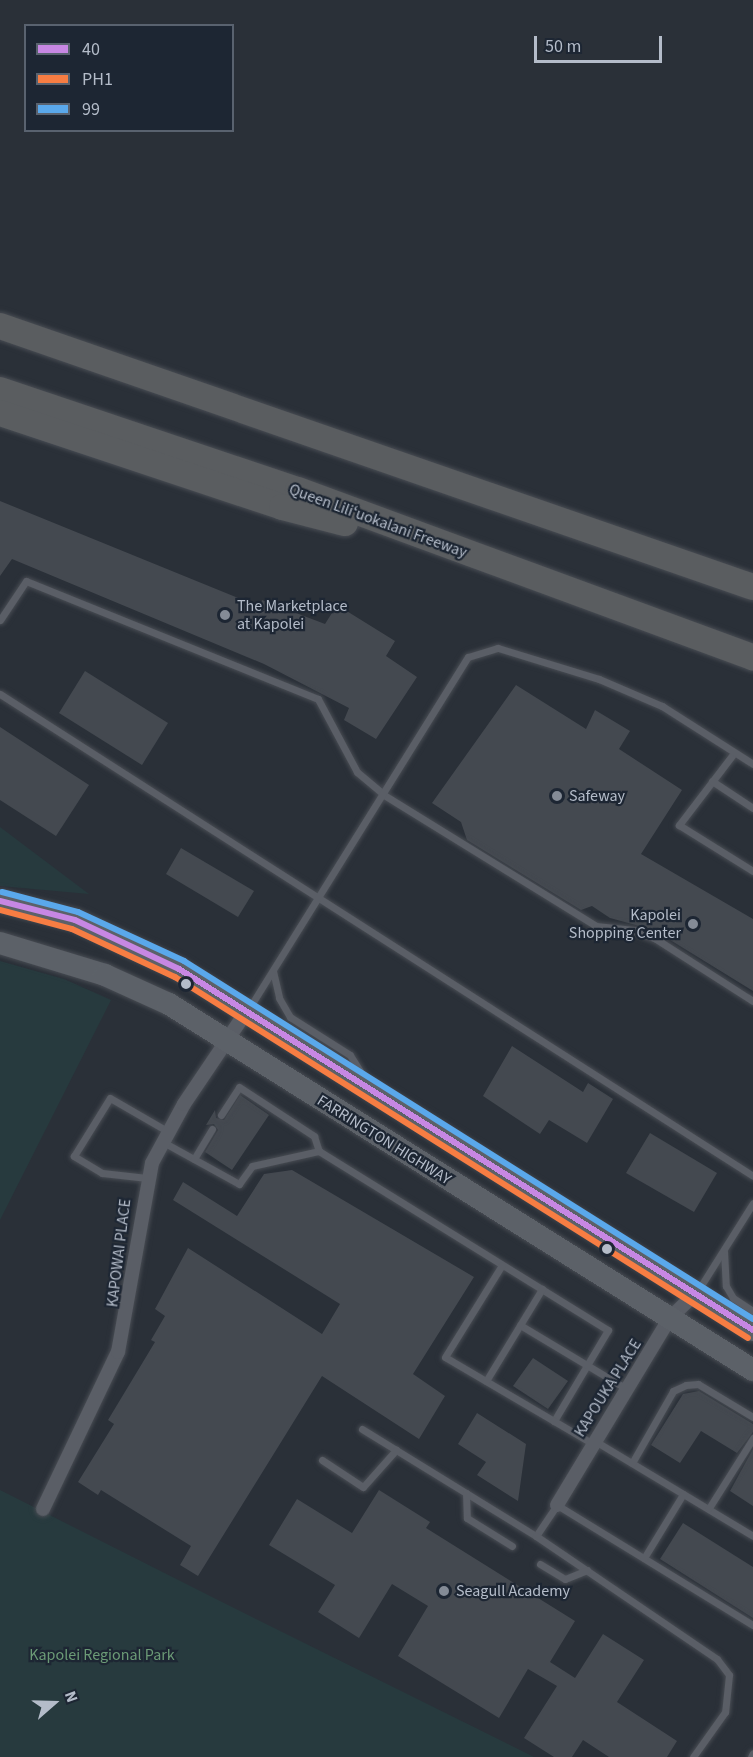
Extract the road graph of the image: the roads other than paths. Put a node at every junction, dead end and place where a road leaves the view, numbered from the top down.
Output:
1 (0, 309) edge
2 (0, 326) edge
3 (0, 390) edge
4 (0, 413) edge
5 (308, 434) junction
6 (468, 555) junction
7 (753, 587) edge
8 (0, 620) edge
9 (753, 657) edge
10 (0, 694) edge
11 (734, 753) junction
12 (753, 764) edge
13 (712, 781) junction
14 (384, 795) junction
15 (753, 808) edge
16 (753, 872) edge
17 (317, 898) junction
18 (0, 901) edge
19 (0, 943) edge
20 (273, 970) junction
21 (753, 1001) edge
22 (246, 1012) junction
23 (227, 1042) junction
24 (370, 1090) junction
25 (221, 1114) dead end
26 (212, 1129) dead end
27 (166, 1137) junction
28 (319, 1151) junction
29 (194, 1159) junction
30 (753, 1176) edge
31 (147, 1178) junction
32 (753, 1203) edge
33 (724, 1251) junction
34 (502, 1264) junction
35 (542, 1289) junction
36 (695, 1294) junction
37 (753, 1311) edge
38 (670, 1318) junction
39 (520, 1324) junction
40 (753, 1330) edge
41 (587, 1365) junction
42 (753, 1370) edge
43 (486, 1381) junction
44 (627, 1389) junction
45 (753, 1417) edge
46 (554, 1421) junction
47 (362, 1429) dead end
48 (753, 1438) edge
49 (594, 1443) junction
50 (396, 1450) junction
51 (322, 1460) dead end
52 (632, 1463) junction
53 (466, 1493) junction
54 (683, 1494) junction
55 (557, 1505) junction
56 (709, 1508) junction
57 (43, 1509) dead end
58 (536, 1536) junction
59 (753, 1536) edge
60 (512, 1546) dead end
61 (644, 1558) junction
62 (540, 1564) dead end
63 (587, 1570) junction
64 (753, 1625) edge
65 (693, 1757) edge

1 - 5 highway
2 - 5 highway
3 - 6 highway, Queen Liliʻuokalani Freeway
4 - 6 highway
5 - 7 highway
6 - 9 highway, Queen Liliʻuokalani Freeway
8 - 14 lane
10 - 17 lane
11 - 12 lane
11 - 13 lane
11 - 14 lane
13 - 15 lane
13 - 16 lane
14 - 17 lane
14 - 21 lane
17 - 20 lane
17 - 30 lane
18 - 22 main road
19 - 23 main road, FARRINGTON HIGHWAY
20 - 22 lane
20 - 24 lane
22 - 23 street, KAPOWAI PLACE
22 - 24 main road
23 - 27 street, KAPOWAI PLACE
23 - 38 main road, FARRINGTON HIGHWAY
24 - 36 main road
25 - 28 lane
26 - 29 lane
27 - 29 lane
27 - 31 street, KAPOWAI PLACE
27 - 31 lane
28 - 29 lane
28 - 34 lane
31 - 57 street, KAPOWAI PLACE
32 - 33 lane
33 - 36 lane
33 - 37 lane
34 - 35 lane
34 - 43 lane
35 - 39 lane
35 - 41 lane
36 - 38 street, KAPOUKA PLACE
36 - 40 main road
38 - 42 main road, FARRINGTON HIGHWAY
38 - 44 street, KAPOUKA PLACE
39 - 41 lane
39 - 43 lane
41 - 44 lane
41 - 46 lane
43 - 46 lane
44 - 49 street, KAPOUKA PLACE
45 - 52 lane
46 - 49 lane
47 - 50 lane
48 - 56 lane
49 - 52 lane
49 - 55 street, KAPOUKA PLACE
50 - 51 lane
50 - 53 lane
52 - 54 lane
53 - 58 lane
53 - 60 lane
54 - 56 lane
54 - 61 lane
55 - 58 lane
55 - 61 lane
56 - 59 lane
58 - 63 lane
61 - 64 lane
62 - 63 lane
63 - 65 lane

